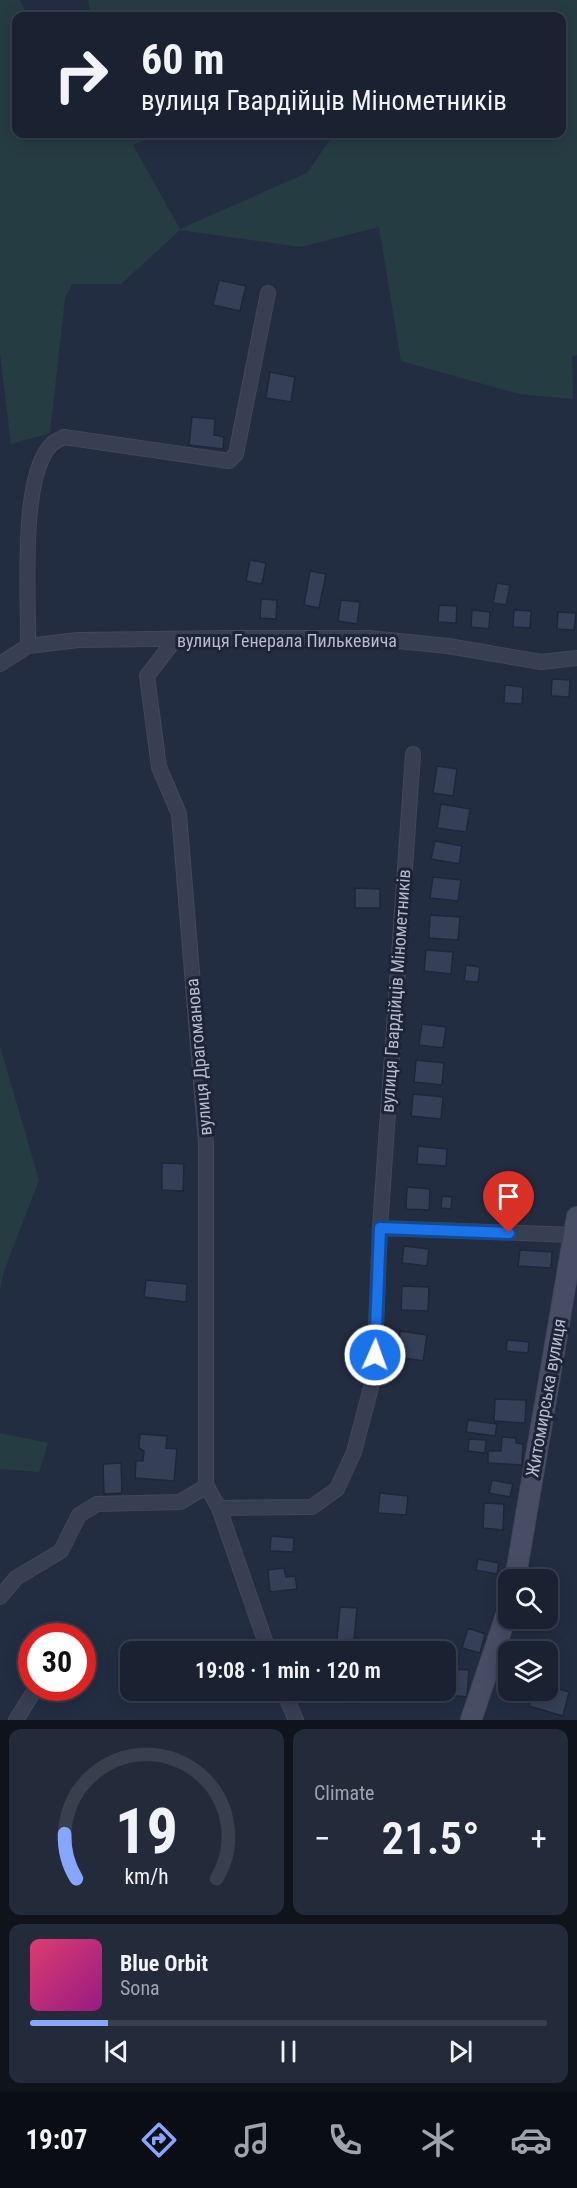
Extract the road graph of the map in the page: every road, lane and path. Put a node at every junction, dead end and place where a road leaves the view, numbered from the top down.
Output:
1 (268, 293) dead end
2 (174, 641) junction
3 (28, 646) junction
4 (577, 658) edge
5 (0, 664) edge
6 (413, 754) dead end
7 (575, 1226) edge
8 (380, 1228) junction
9 (207, 1486) junction
10 (219, 1508) junction
11 (517, 1569) edge
12 (0, 1597) edge
13 (502, 1629) edge
14 (266, 1641) edge
15 (28, 1701) edge
16 (288, 1701) edge
17 (16, 1720) edge
18 (296, 1720) edge
19 (471, 1720) edge

1 - 3 street
2 - 3 street, вулиця Генерала Пилькевича
2 - 4 street, вулиця Генерала Пилькевича
2 - 9 street, вулиця Драгоманова
3 - 5 street, вулиця Генерала Пилькевича
6 - 8 street, вулиця Гвардійців Мінометників
7 - 8 street
7 - 11 main road, Житомирська вулиця
8 - 10 street, вулиця Гвардійців Мінометників
9 - 10 street, вулиця Драгоманова
9 - 12 street
10 - 14 street, вулиця Драгоманова
13 - 19 main road
15 - 17 street
16 - 18 street

